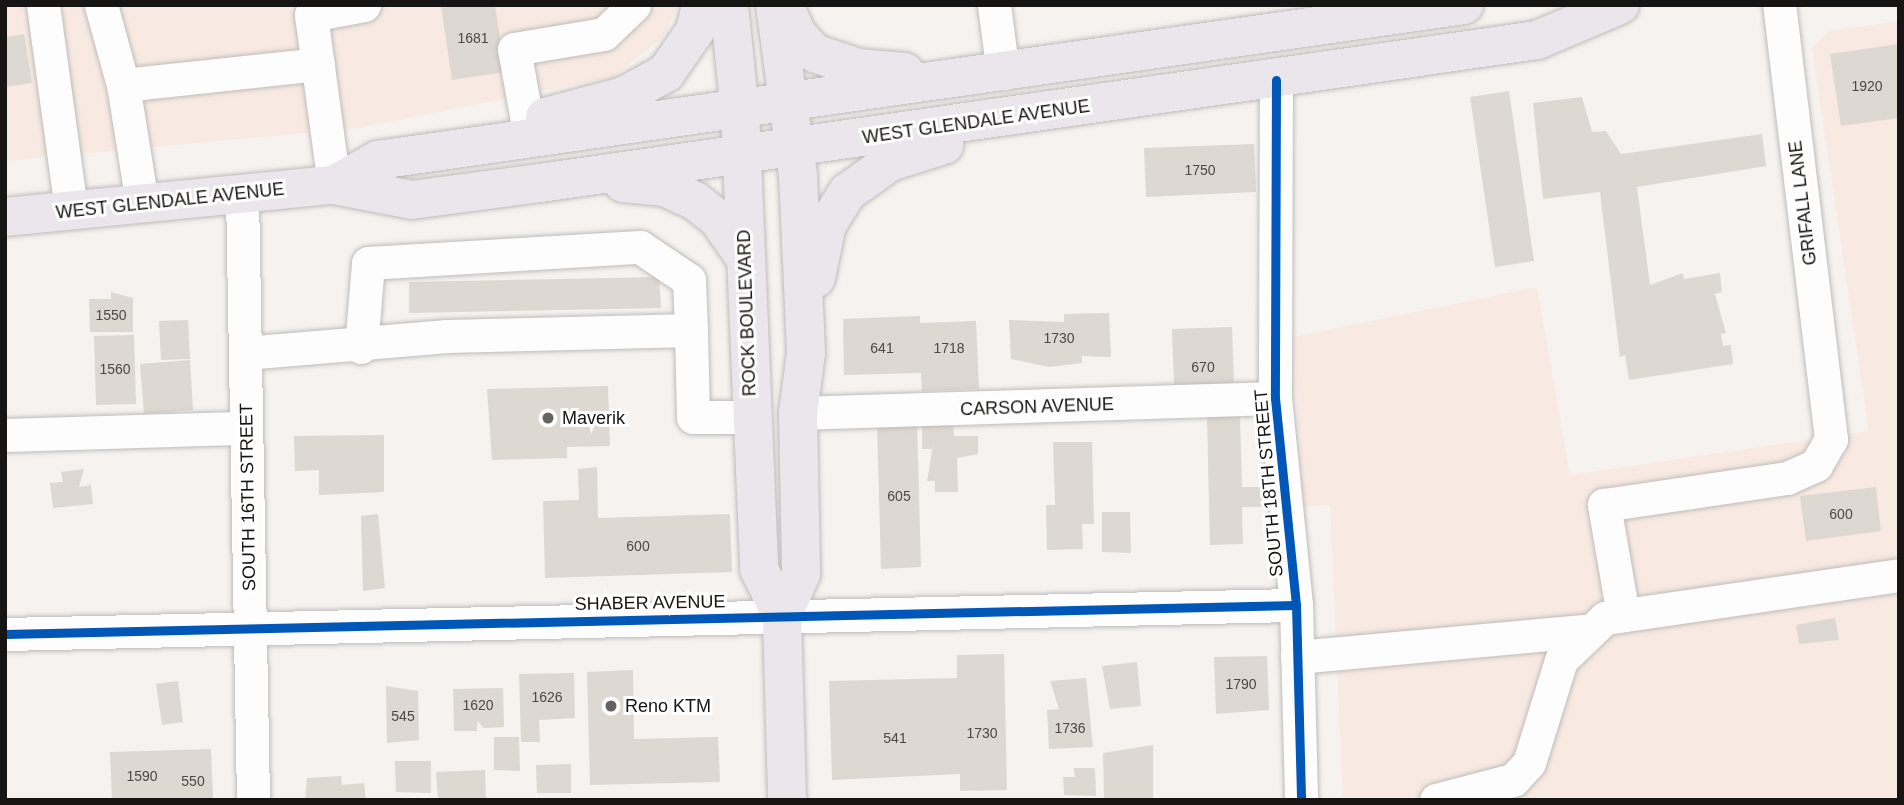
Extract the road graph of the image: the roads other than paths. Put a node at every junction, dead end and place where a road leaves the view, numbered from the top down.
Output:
1 (44, 5) edge
2 (101, 5) edge
3 (364, 5) edge
4 (634, 5) edge
5 (701, 5) edge
6 (729, 5) edge
7 (775, 5) edge
8 (785, 5) edge
9 (994, 5) edge
10 (1464, 5) edge
11 (1779, 5) edge
12 (1613, 6) edge
13 (1311, 17) edge
14 (318, 64) junction
15 (1001, 74) junction
16 (1276, 80) junction
17 (124, 85) junction
18 (789, 104) junction
19 (740, 111) junction
20 (1054, 111) junction
21 (527, 121) junction
22 (794, 146) junction
23 (433, 152) junction
24 (743, 155) junction
25 (540, 183) junction
26 (334, 185) junction
27 (242, 194) junction
28 (142, 203) junction
29 (71, 210) junction
30 (5, 217) edge
31 (743, 255) junction
32 (691, 330) junction
33 (361, 346) junction
34 (245, 353) junction
35 (806, 353) junction
36 (1275, 398) junction
37 (798, 414) junction
38 (751, 417) junction
39 (246, 428) junction
40 (5, 435) edge
41 (1899, 575) edge
42 (1296, 605) junction
43 (1623, 615) junction
44 (782, 616) junction
45 (250, 627) junction
46 (1584, 631) junction
47 (5, 634) edge
48 (1297, 657) junction
49 (253, 800) edge
50 (788, 800) edge
51 (1301, 800) edge
52 (1436, 800) edge

1 - 29 street
2 - 17 street
3 - 14 street
4 - 21 street
5 - 21 main road
6 - 19 main road, ROCK BOULEVARD
7 - 18 main road, ROCK BOULEVARD
8 - 15 main road
9 - 15 street
10 - 13 main road, WEST GLENDALE AVENUE
11 - 43 street, GRIFALL LANE
12 - 16 main road, WEST GLENDALE AVENUE
13 - 15 main road, WEST GLENDALE AVENUE
14 - 17 street
14 - 26 street
15 - 18 main road, WEST GLENDALE AVENUE
16 - 20 main road, WEST GLENDALE AVENUE
16 - 36 street, SOUTH 18TH STREET
17 - 28 street
18 - 19 main road, WEST GLENDALE AVENUE
18 - 22 main road, ROCK BOULEVARD
19 - 23 main road, WEST GLENDALE AVENUE
19 - 24 main road, ROCK BOULEVARD
20 - 22 main road, WEST GLENDALE AVENUE
20 - 35 main road
21 - 23 main road
22 - 24 main road, WEST GLENDALE AVENUE
22 - 35 main road, ROCK BOULEVARD
23 - 26 main road, WEST GLENDALE AVENUE
24 - 25 main road, WEST GLENDALE AVENUE
24 - 31 main road, ROCK BOULEVARD
25 - 26 main road, WEST GLENDALE AVENUE
25 - 31 main road
26 - 27 main road, WEST GLENDALE AVENUE
27 - 28 main road, WEST GLENDALE AVENUE
27 - 34 street, SOUTH 16TH STREET
28 - 29 main road, WEST GLENDALE AVENUE
29 - 30 main road, WEST GLENDALE AVENUE
31 - 38 main road, ROCK BOULEVARD
32 - 33 street
32 - 33 street
32 - 38 street
33 - 34 street
34 - 39 street, SOUTH 16TH STREET
35 - 37 main road, ROCK BOULEVARD
36 - 37 street, CARSON AVENUE
36 - 42 street, SOUTH 18TH STREET
37 - 44 main road, ROCK BOULEVARD
38 - 44 main road, ROCK BOULEVARD
39 - 40 street
39 - 45 street, SOUTH 16TH STREET
41 - 43 street
42 - 44 street, SHABER AVENUE
42 - 48 street, SOUTH 18TH STREET
43 - 46 street
44 - 45 street, SHABER AVENUE
44 - 50 main road, ROCK BOULEVARD
45 - 47 street, SHABER AVENUE
45 - 49 street, SOUTH 16TH STREET
46 - 48 street
46 - 52 street
48 - 51 street, SOUTH 18TH STREET

